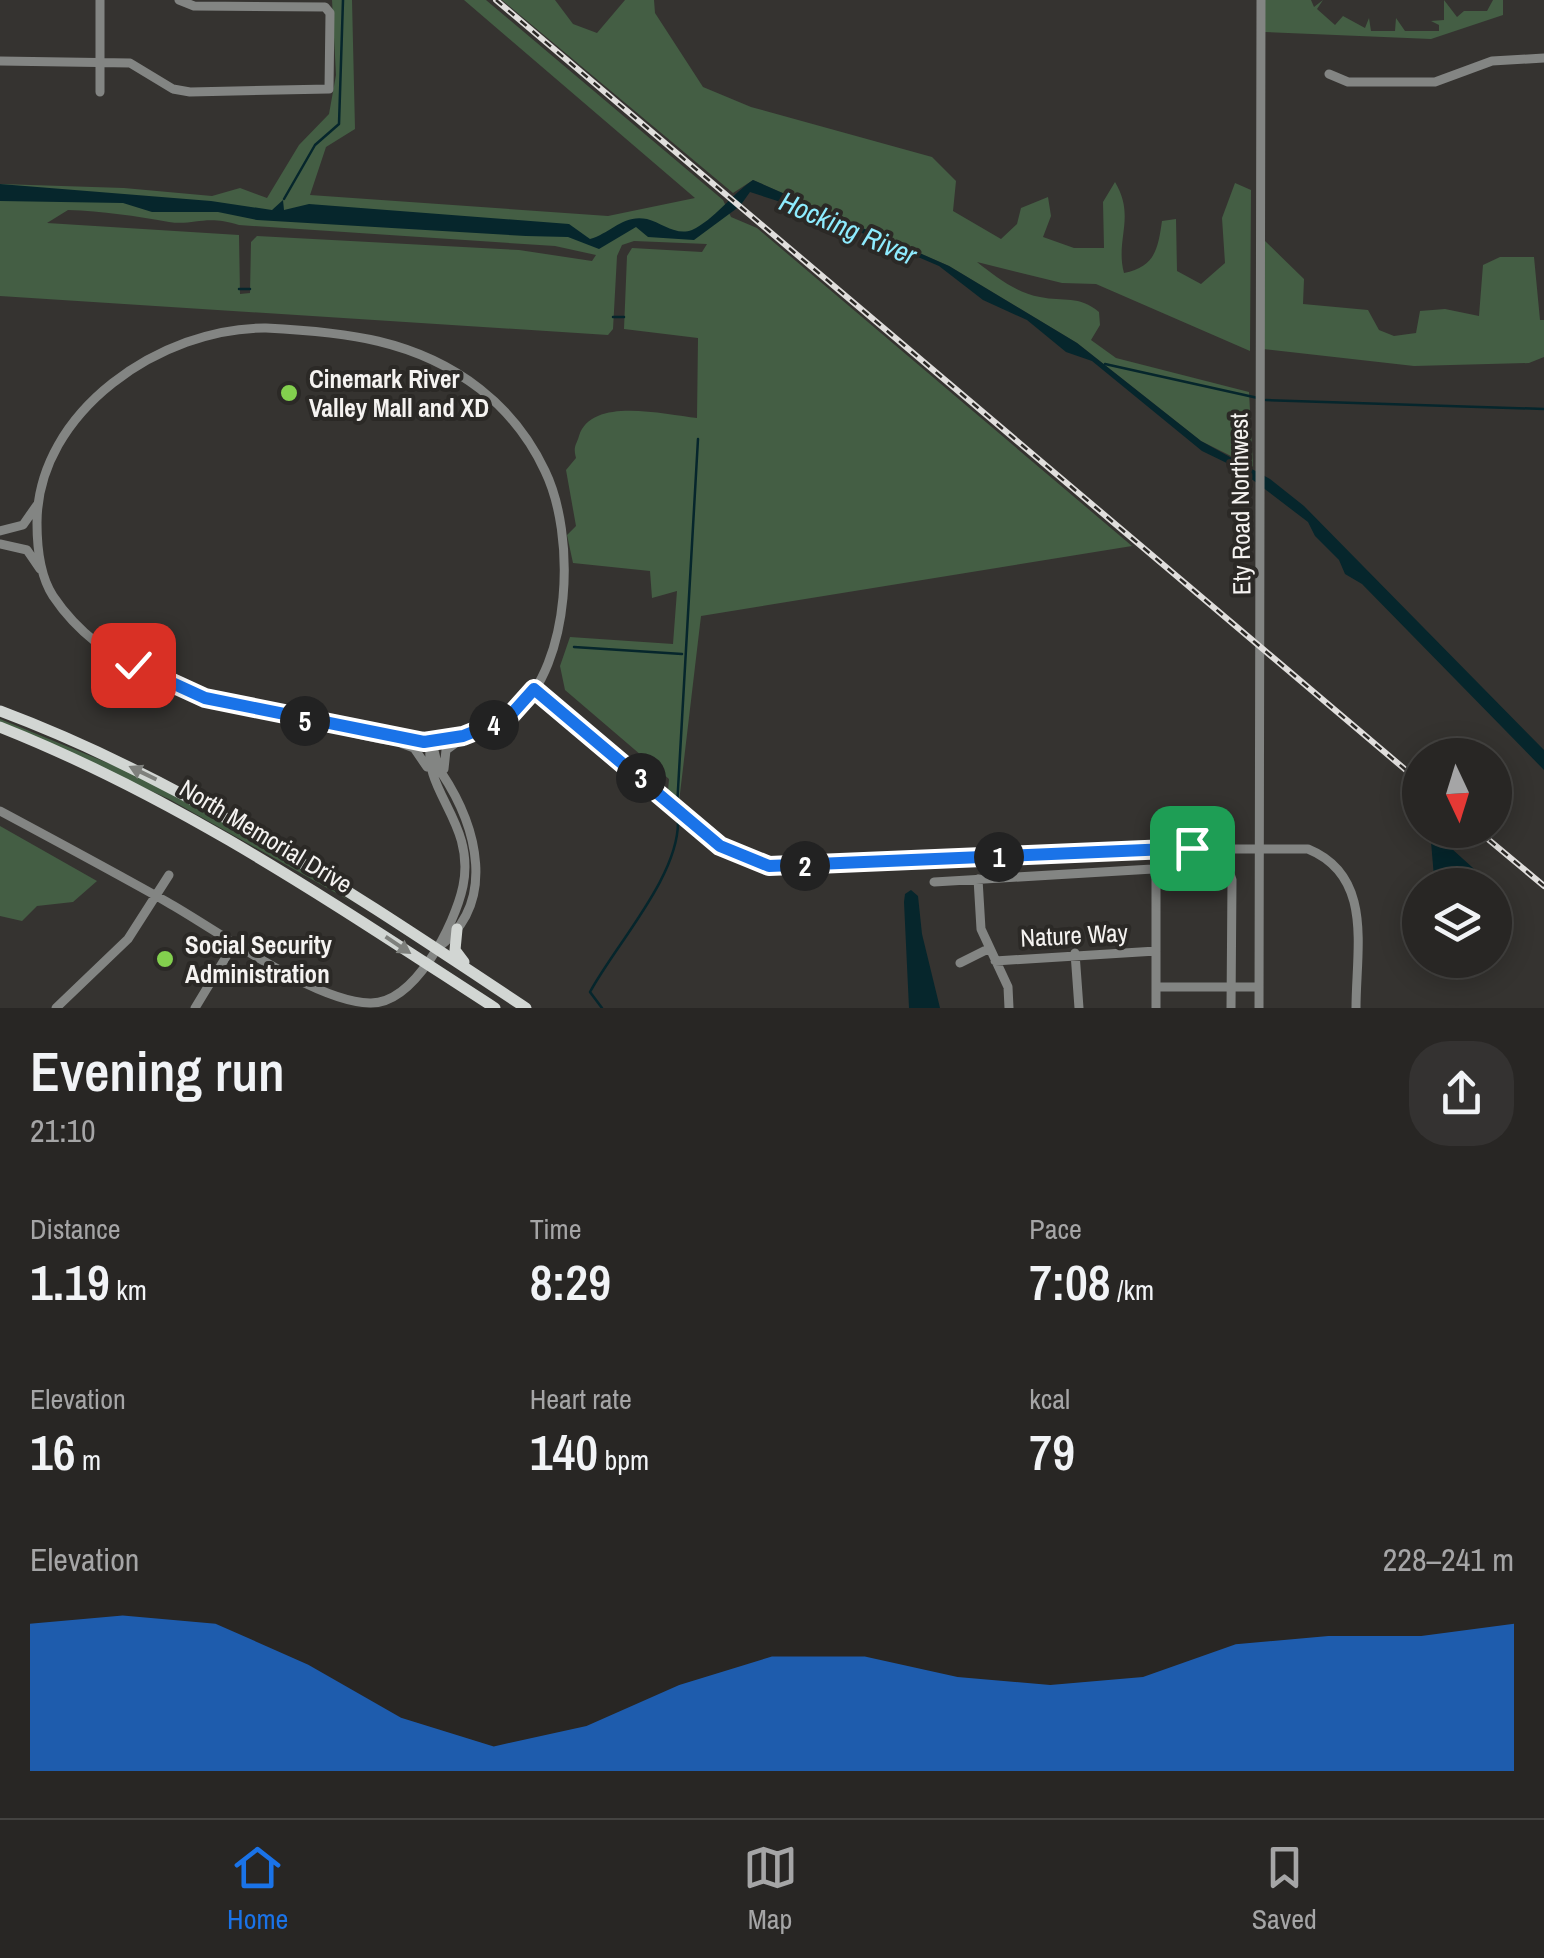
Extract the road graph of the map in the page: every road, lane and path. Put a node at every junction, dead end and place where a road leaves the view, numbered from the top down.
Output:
1 (100, 0) edge
2 (179, 0) edge
3 (1260, 0) edge
4 (1544, 58) edge
5 (0, 61) edge
6 (100, 62) junction
7 (1328, 74) dead end
8 (100, 92) dead end
9 (37, 505) junction
10 (0, 533) edge
11 (37, 538) junction
12 (0, 544) edge
13 (42, 571) junction
14 (534, 689) junction
15 (0, 711) edge
16 (0, 728) edge
17 (463, 736) junction
18 (392, 739) junction
19 (431, 742) junction
20 (432, 773) junction
21 (447, 778) junction
22 (0, 811) edge
23 (1260, 846) junction
24 (1156, 848) junction
25 (1156, 869) junction
26 (168, 875) dead end
27 (978, 879) junction
28 (934, 882) dead end
29 (156, 896) junction
30 (452, 926) junction
31 (412, 934) junction
32 (234, 942) junction
33 (988, 949) junction
34 (436, 950) junction
35 (1156, 950) junction
36 (1075, 954) junction
37 (996, 961) junction
38 (960, 962) dead end
39 (426, 964) junction
40 (470, 969) junction
41 (1156, 987) junction
42 (1230, 987) junction
43 (1258, 987) junction
44 (56, 1008) edge
45 (195, 1008) edge
46 (495, 1008) edge
47 (526, 1008) edge
48 (1009, 1008) edge
49 (1079, 1008) edge
50 (1156, 1008) edge
51 (1230, 1008) edge
52 (1259, 1008) edge
53 (1356, 1008) edge

1 - 6 street
2 - 6 street
3 - 23 street, Ety Road Northwest
4 - 7 street
5 - 6 street
6 - 8 street
9 - 10 street
9 - 11 street
9 - 14 street
10 - 11 street
11 - 12 street
11 - 13 street
12 - 13 street
13 - 18 street
14 - 17 street
14 - 24 street
31 -> 15 main road, North Memorial Drive
16 -> 39 main road, North Memorial Drive
17 - 19 street
17 - 21 street
18 - 19 street
18 - 20 street
19 - 20 street
19 - 21 street
20 - 30 street
21 - 30 street
22 - 29 street
23 - 24 street
23 - 43 street, Ety Road Northwest
23 - 53 street
24 - 25 street
25 - 27 street
25 - 35 street
25 - 42 street
26 - 29 street
27 - 28 street
27 - 33 street
29 - 32 street
29 - 44 street
30 - 31 street
30 - 34 street
30 - 40 main road
31 - 34 main road, North Memorial Drive
32 - 39 street
32 - 45 street
33 - 37 street
33 - 38 street
34 - 39 street
34 - 40 main road, North Memorial Drive
35 - 36 street, Nature Way
35 - 41 street
36 - 37 street, Nature Way
36 - 49 street
37 - 48 street
39 - 46 main road, North Memorial Drive
40 - 47 main road, North Memorial Drive
41 - 42 street
41 - 50 street
42 - 43 street
42 - 51 street
43 - 52 street, Ety Road Northwest

